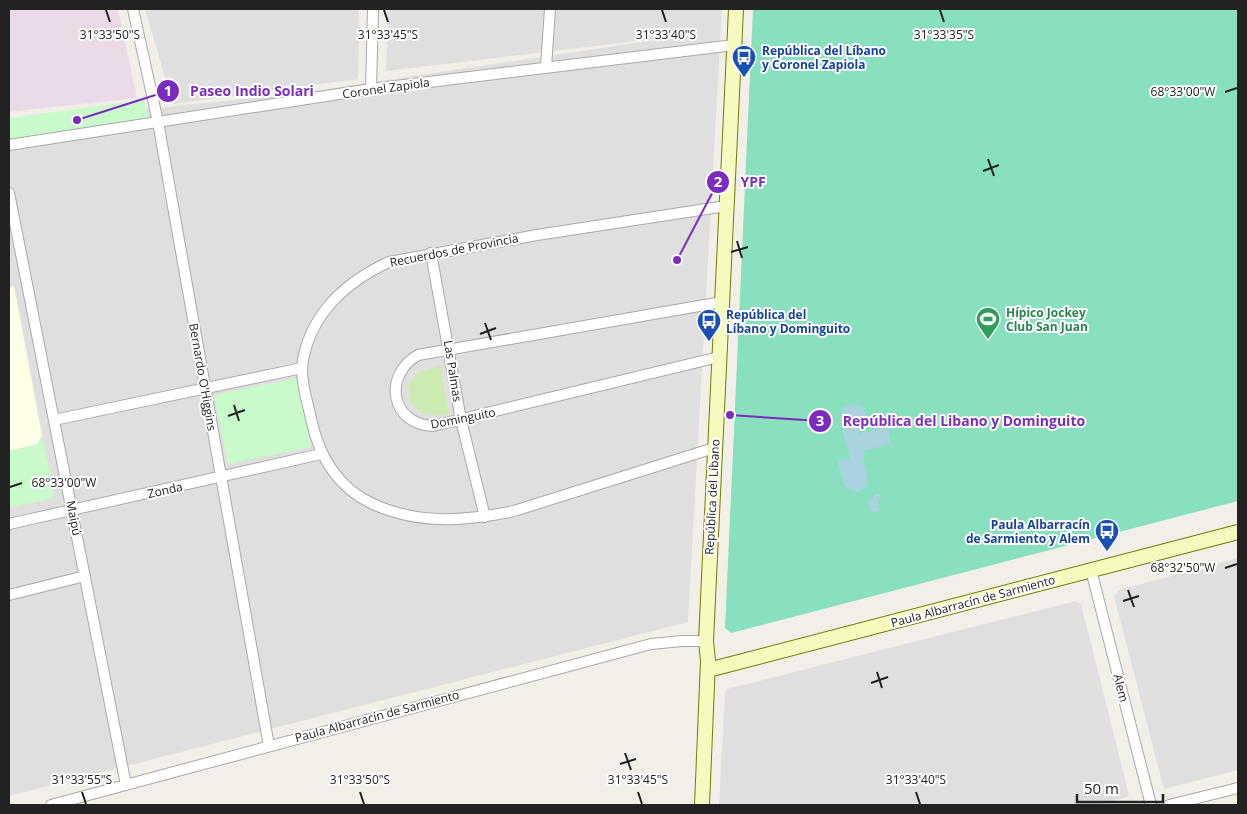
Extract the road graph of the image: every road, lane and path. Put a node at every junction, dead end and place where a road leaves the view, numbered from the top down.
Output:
1 (133, 9) edge
2 (373, 9) edge
3 (550, 9) edge
4 (736, 9) edge
5 (734, 45) junction
6 (546, 67) junction
7 (371, 89) junction
8 (158, 122) junction
9 (9, 145) edge
10 (9, 193) edge
11 (726, 206) junction
12 (431, 253) junction
13 (722, 302) junction
14 (450, 348) junction
15 (719, 357) junction
16 (302, 368) junction
17 (205, 388) junction
18 (54, 420) junction
19 (461, 420) junction
20 (714, 448) junction
21 (321, 454) junction
22 (221, 477) junction
23 (72, 511) junction
24 (485, 517) junction
25 (9, 524) edge
26 (1238, 532) edge
27 (1091, 570) junction
28 (85, 576) junction
29 (9, 595) edge
30 (706, 641) junction
31 (708, 670) junction
32 (269, 746) junction
33 (126, 784) junction
34 (1238, 788) edge
35 (50, 805) edge
36 (702, 805) edge
37 (1151, 805) edge
38 (1169, 805) edge

1 - 8 street, Bernardo O'Higgins
2 - 7 street
3 - 6 street
4 - 5 main road, República del Líbano
5 - 6 street, Coronel Zapiola
5 - 11 main road, República del Líbano
6 - 7 street, Coronel Zapiola
7 - 8 street, Coronel Zapiola
8 - 9 street, Coronel Zapiola
8 - 17 street, Bernardo O'Higgins
10 - 18 street, Maipú
11 - 12 street, Recuerdos de Provincia
11 - 13 main road, República del Líbano
12 - 14 street, Las Palmas
12 - 16 street, Recuerdos de Provincia
13 - 14 street, Dominguito
13 - 15 main road, República del Líbano
14 - 19 street, Las Palmas
14 - 19 street, Dominguito
15 - 19 street, Dominguito
15 - 20 main road, República del Líbano
16 - 17 street
16 - 21 street, Recuerdos de Provincia
17 - 18 street
17 - 22 street, Bernardo O'Higgins
18 - 23 street, Maipú
19 - 24 street, Las Palmas
20 - 24 street, Recuerdos de Provincia
20 - 30 main road, República del Líbano
21 - 22 street, Zonda
21 - 24 street, Recuerdos de Provincia
22 - 23 street, Zonda
22 - 32 street, Bernardo O'Higgins
23 - 25 street, Zonda
23 - 28 street, Maipú
26 - 27 main road, Paula Albarracín de Sarmiento
27 - 31 main road, Paula Albarracín de Sarmiento
27 - 37 street, Alem
28 - 29 street
28 - 33 street, Maipú
30 - 31 main road, República del Líbano
30 - 32 street, Paula Albarracín de Sarmiento
31 - 36 main road, República del Líbano
32 - 33 street, Paula Albarracín de Sarmiento
33 - 35 street, Paula Albarracín de Sarmiento
34 - 38 street

